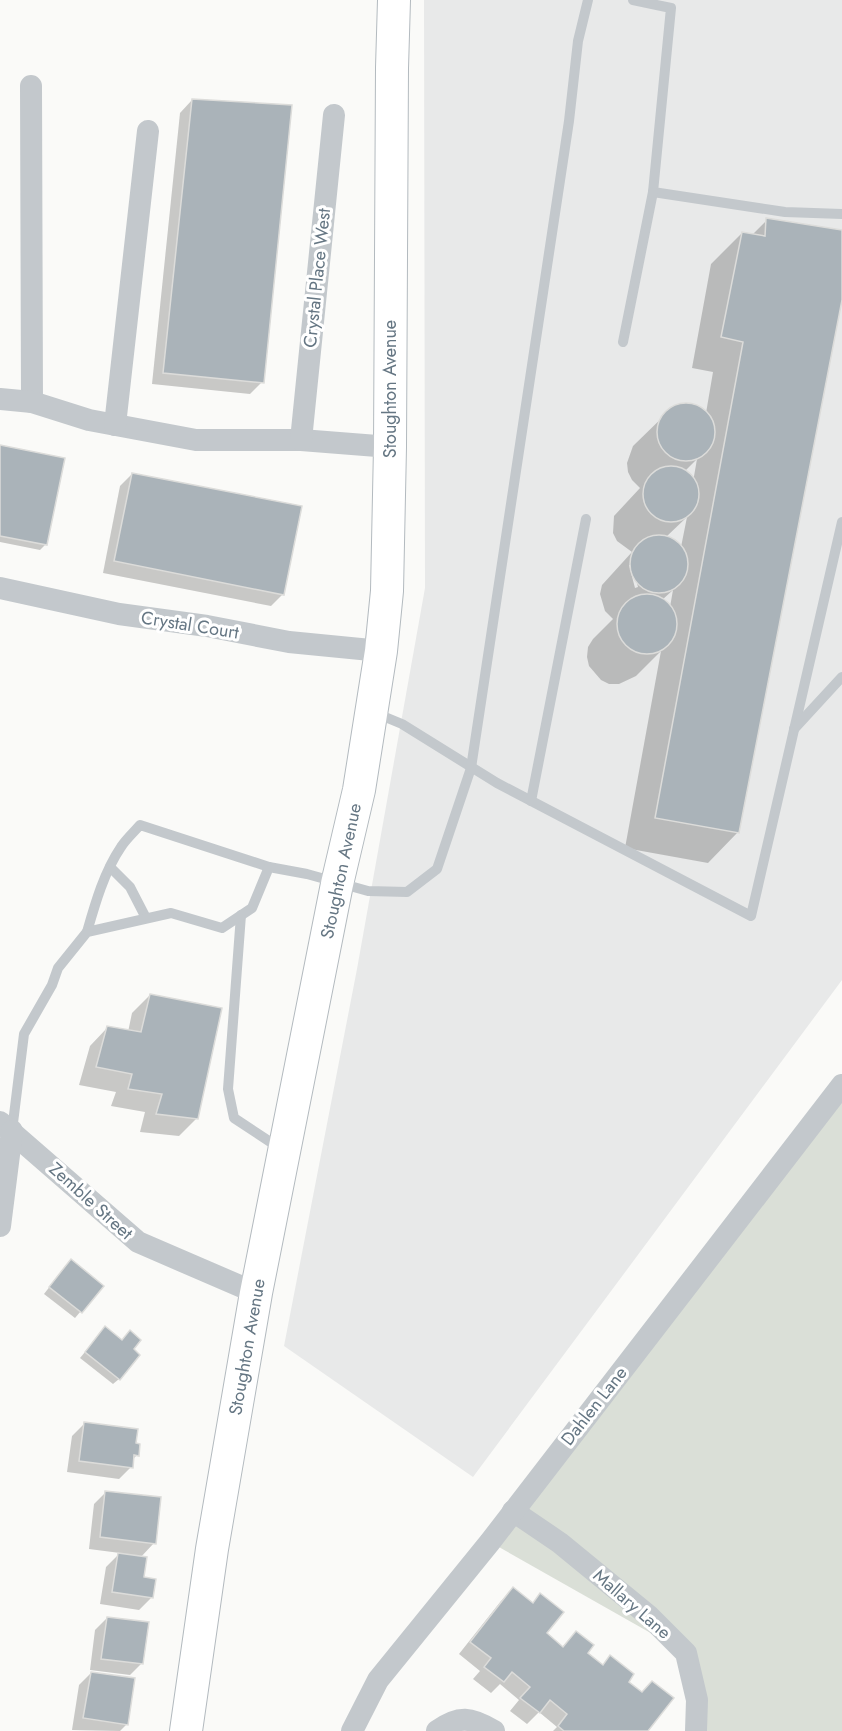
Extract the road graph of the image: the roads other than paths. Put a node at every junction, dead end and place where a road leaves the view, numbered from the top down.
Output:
1 (394, 0) edge
2 (588, 0) edge
3 (633, 0) edge
4 (31, 86) dead end
5 (333, 115) dead end
6 (148, 131) dead end
7 (653, 192) junction
8 (842, 214) edge
9 (623, 342) dead end
10 (0, 399) edge
11 (32, 402) junction
12 (115, 425) junction
13 (301, 440) junction
14 (390, 447) junction
15 (586, 519) dead end
16 (842, 522) edge
17 (0, 588) edge
18 (381, 651) junction
19 (842, 676) edge
20 (371, 711) junction
21 (794, 729) junction
22 (471, 768) junction
23 (531, 801) junction
24 (110, 867) junction
25 (269, 867) junction
26 (337, 884) junction
27 (241, 915) junction
28 (146, 918) junction
29 (87, 932) junction
30 (842, 1085) edge
31 (6, 1127) edge
32 (284, 1151) junction
33 (0, 1226) edge
34 (256, 1293) junction
35 (513, 1511) junction
36 (186, 1731) edge
37 (352, 1731) edge
38 (437, 1731) edge
39 (494, 1731) edge
40 (696, 1731) edge

1 - 14 street, Stoughton Avenue
2 - 22 lane
3 - 7 lane
4 - 11 street
5 - 13 street, Crystal Place West
6 - 12 street
7 - 8 lane
7 - 9 lane
10 - 11 street
11 - 12 street
12 - 13 street
13 - 14 street
14 - 18 street, Stoughton Avenue
15 - 23 lane
16 - 21 lane
17 - 18 street, Crystal Court
18 - 20 street, Stoughton Avenue
19 - 21 lane
20 - 22 lane
20 - 26 street, Stoughton Avenue
21 - 23 lane
22 - 23 lane
22 - 26 lane
24 - 25 lane
24 - 28 lane
24 - 29 lane
25 - 26 lane
25 - 27 lane
26 - 32 street, Stoughton Avenue
27 - 28 lane
27 - 32 lane
28 - 29 lane
29 - 31 lane
30 - 35 street, Dahlen Lane
31 - 33 street
31 - 34 street, Zemble Street
32 - 34 street, Stoughton Avenue
34 - 36 street, Stoughton Avenue
35 - 37 street, Dahlen Lane
35 - 40 street, Mallary Lane
38 - 39 street

